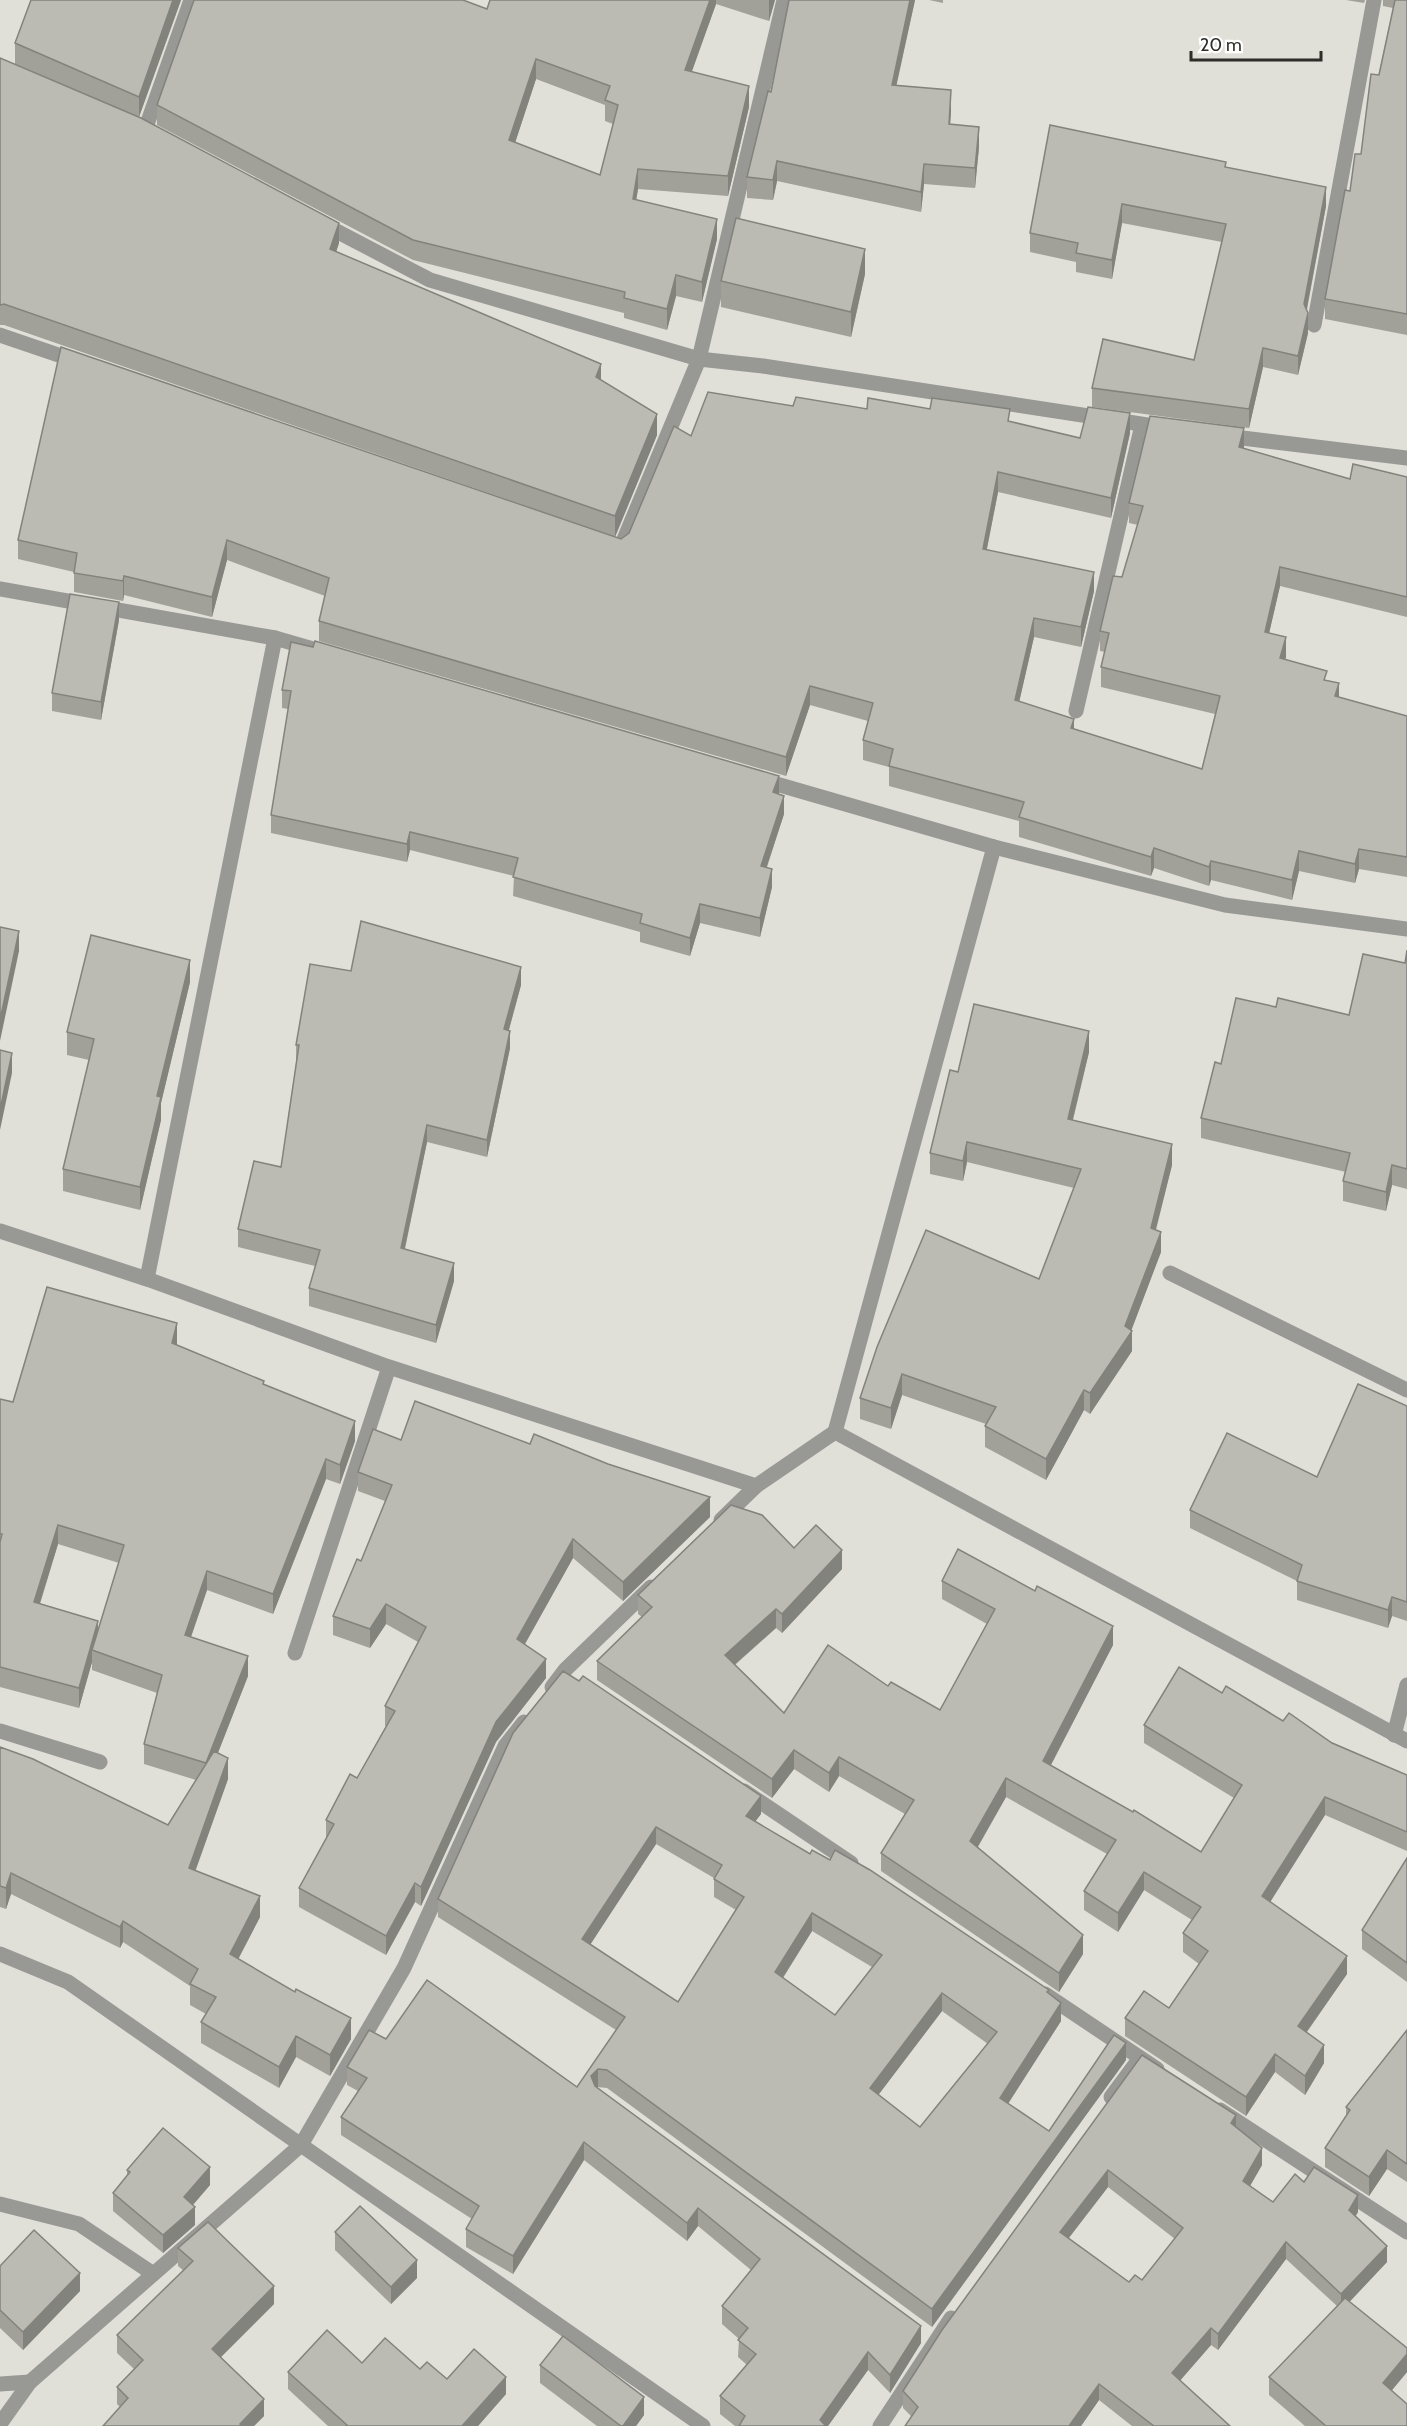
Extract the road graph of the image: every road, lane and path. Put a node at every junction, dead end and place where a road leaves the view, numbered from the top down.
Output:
1 (191, 0) edge
2 (783, 0) edge
3 (1374, 0) edge
4 (145, 131) edge
5 (303, 214) edge
6 (1314, 325) dead end
7 (0, 335) edge
8 (699, 359) junction
9 (90, 366) edge
10 (1142, 425) junction
11 (1188, 431) edge
12 (1211, 434) edge
13 (1407, 458) edge
14 (597, 541) edge
15 (0, 589) edge
16 (275, 638) junction
17 (332, 654) edge
18 (1076, 711) dead end
19 (743, 774) edge
20 (994, 847) junction
21 (1407, 929) edge
22 (0, 1232) edge
23 (1170, 1273) dead end
24 (147, 1279) junction
25 (389, 1367) junction
26 (1407, 1390) edge
27 (835, 1432) junction
28 (756, 1486) junction
29 (706, 1534) edge
30 (665, 1574) edge
31 (295, 1653) dead end
32 (1407, 1685) edge
33 (545, 1695) edge
34 (532, 1712) edge
35 (0, 1731) edge
36 (1400, 1738) edge
37 (100, 1762) dead end
38 (734, 1784) edge
39 (862, 1871) edge
40 (0, 1954) edge
41 (1031, 1984) edge
42 (1140, 2058) junction
43 (1170, 2077) edge
44 (1209, 2103) edge
45 (1106, 2105) edge
46 (301, 2145) junction
47 (0, 2204) edge
48 (1407, 2232) edge
49 (152, 2273) junction
50 (961, 2304) edge
51 (30, 2382) junction
52 (0, 2384) edge
53 (0, 2424) edge
54 (703, 2426) edge
55 (880, 2426) edge

1 - 4 street
2 - 8 street
3 - 6 street
5 - 8 street
7 - 9 street
8 - 10 street
8 - 14 street
10 - 11 street
10 - 18 street
12 - 13 street
15 - 16 street
16 - 17 street
16 - 24 street
19 - 20 street
20 - 21 street
20 - 27 street
22 - 24 street
23 - 26 street
24 - 25 street
25 - 28 street
25 - 31 street
27 - 28 street
27 - 36 street
28 - 29 street
30 - 33 street
32 - 36 street
34 - 46 street
35 - 37 street
38 - 39 street
40 - 46 street
41 - 42 street
42 - 43 street
42 - 45 street
44 - 48 street
46 - 49 street
46 - 54 street
47 - 49 street
49 - 51 street
50 - 55 street
51 - 52 street
51 - 53 street

